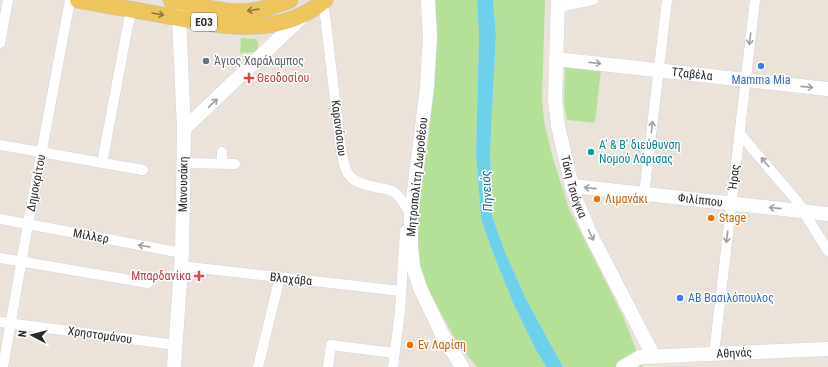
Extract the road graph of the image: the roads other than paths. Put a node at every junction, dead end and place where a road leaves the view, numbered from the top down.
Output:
1 (8, 0) edge
2 (70, 0) edge
3 (78, 0) edge
4 (290, 0) edge
5 (428, 0) edge
6 (592, 0) edge
7 (667, 0) edge
8 (755, 0) edge
9 (177, 1) edge
10 (324, 1) edge
11 (558, 3) edge
12 (131, 9) junction
13 (304, 15) junction
14 (179, 18) junction
15 (0, 43) edge
16 (556, 58) junction
17 (658, 70) junction
18 (746, 80) junction
19 (828, 89) edge
20 (184, 129) junction
21 (739, 133) junction
22 (0, 144) edge
23 (42, 152) junction
24 (222, 152) dead end
25 (102, 163) junction
26 (184, 163) junction
27 (222, 164) junction
28 (235, 164) dead end
29 (143, 170) dead end
30 (572, 186) junction
31 (644, 194) junction
32 (731, 203) junction
33 (409, 212) junction
34 (804, 212) junction
35 (828, 214) edge
36 (0, 219) edge
37 (28, 224) junction
38 (828, 251) edge
39 (0, 258) edge
40 (182, 259) junction
41 (21, 262) junction
42 (280, 277) junction
43 (148, 283) dead end
44 (402, 291) junction
45 (0, 322) edge
46 (10, 323) junction
47 (176, 345) junction
48 (828, 349) edge
49 (394, 353) junction
50 (714, 354) junction
51 (654, 357) junction
52 (3, 367) edge
53 (174, 367) edge
54 (258, 367) edge
55 (328, 367) edge
56 (392, 367) edge
57 (462, 367) edge
58 (623, 367) edge

1 - 15 street
2 - 23 street, Δημοκρίτου
3 - 12 main road, ΕΟ3
4 -> 9 main road, ΕΟ3
5 - 33 street, Μητροπολίτη Δωροθέου
6 - 11 street
7 - 17 street
8 -> 18 street, Ήρας
9 - 14 street, Μανουσάκη
10 - 13 main road, ΕΟ3
10 - 33 street, Καρανάσιου
11 - 16 street, Τάκη Τσιόγκα
12 -> 14 main road, ΕΟ3
12 - 25 street
13 - 14 main road, ΕΟ3
20 -> 13 street
14 - 20 street, Μανουσάκη
16 -> 17 street, Τζαβέλα
16 - 30 street, Τάκη Τσιόγκα
17 - 18 street, Τζαβέλα
31 -> 17 street
18 -> 19 street, Τζαβέλα
18 - 21 street, Ήρας
20 - 26 street, Μανουσάκη
21 - 32 street, Ήρας
34 -> 21 street
22 - 23 street
23 - 25 street
23 - 37 street, Δημοκρίτου
24 - 27 street
25 - 29 street
26 - 27 street
26 - 40 street, Μανουσάκη
27 - 28 street
31 -> 30 street, Φιλίππου
30 -> 51 street, Τάκη Τσιόγκα
31 - 32 street, Φιλίππου
34 -> 32 street, Φιλίππου
32 -> 50 street, Ήρας
33 - 44 street, Μητροπολίτη Δωροθέου
33 - 57 street, Μητροπολίτη Δωροθέου
34 - 35 street, Φιλίππου
34 - 38 street
36 - 37 street, Μίλλερ
40 -> 37 street, Μίλλερ
37 - 41 street, Δημοκρίτου
39 - 41 street
40 - 42 street, Βλαχάβα
40 - 47 street, Μανουσάκη
41 - 43 street
41 - 46 street, Δημοκρίτου
42 - 44 street, Βλαχάβα
42 - 54 street
44 - 49 street, Μητροπολίτη Δωροθέου
45 - 46 street, Χρηστομάνου
46 - 47 street, Χρηστομάνου
46 - 52 street, Δημοκρίτου
47 - 53 street, Μανουσάκη
48 - 50 street, Αθηνάς
49 - 55 street
49 - 56 street, Μητροπολίτη Δωροθέου
50 - 51 street, Αθηνάς
51 - 58 street, Αθηνάς

